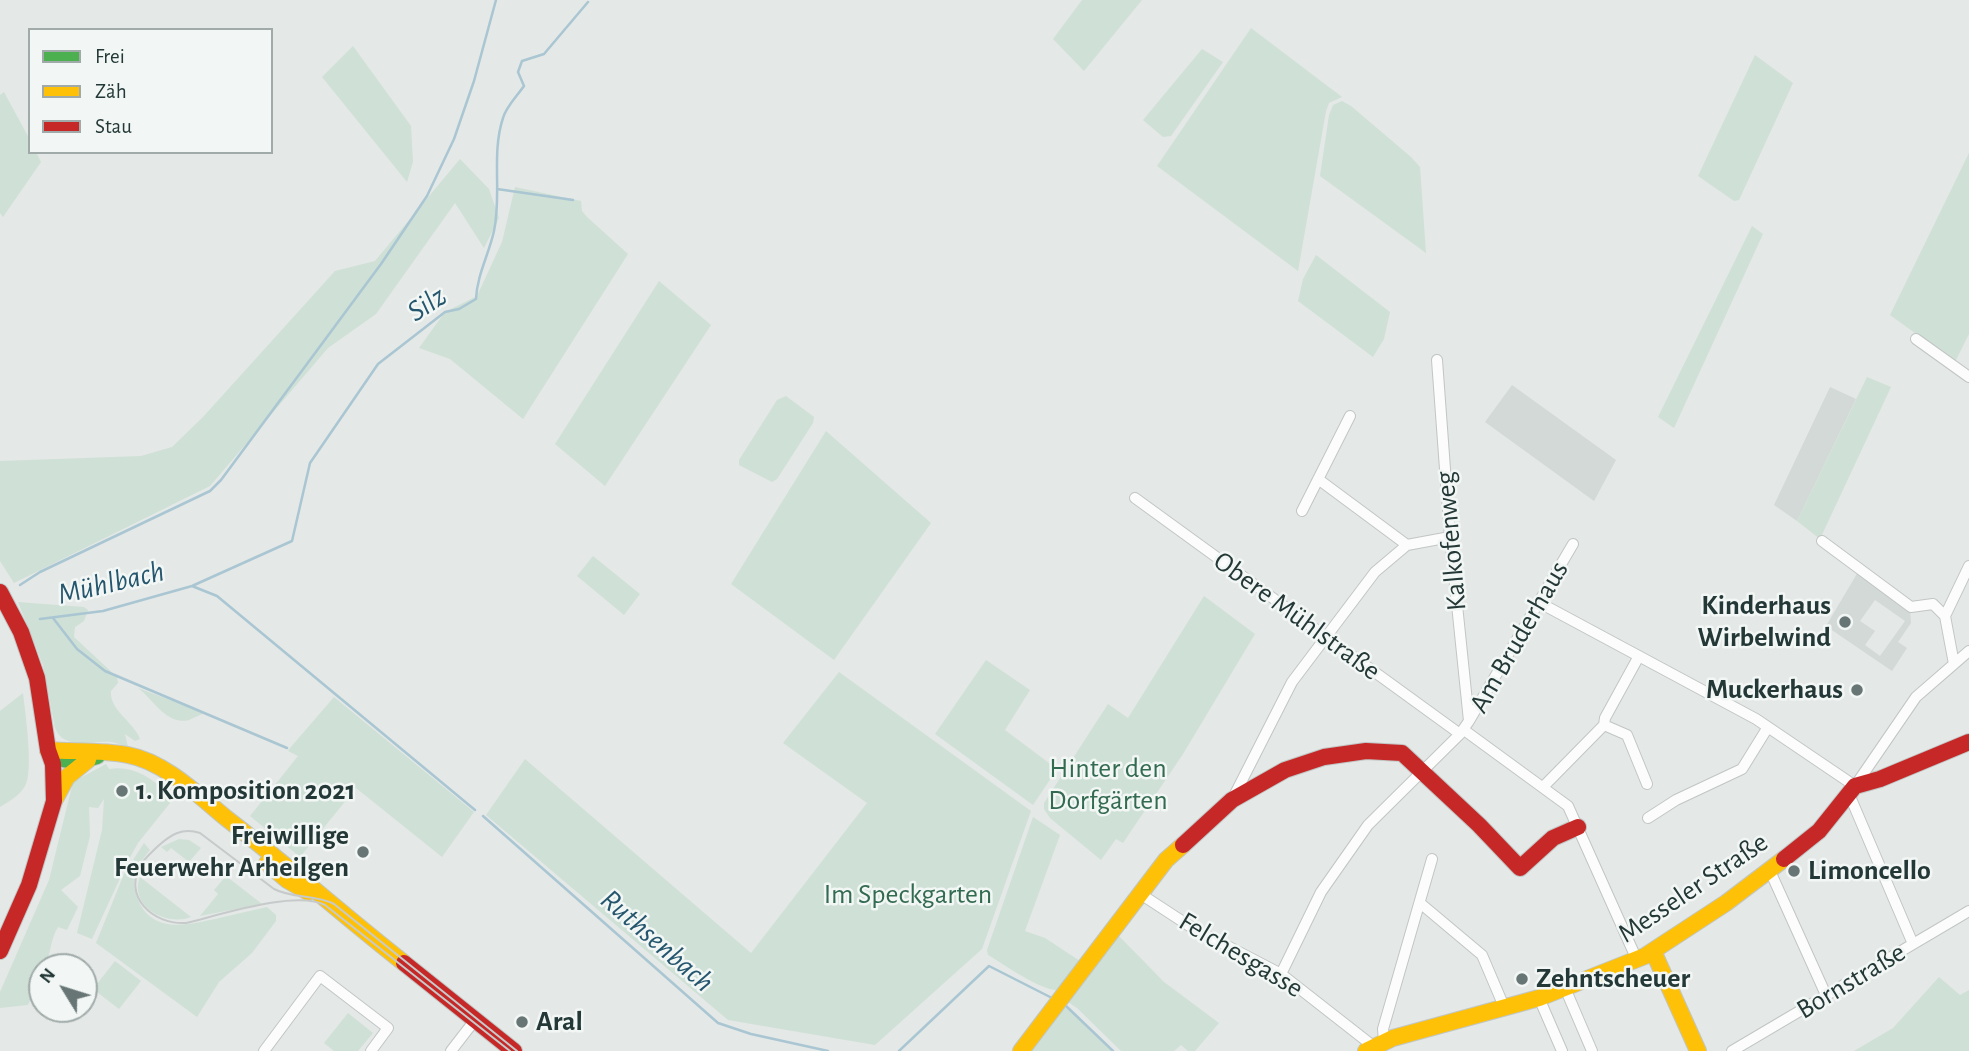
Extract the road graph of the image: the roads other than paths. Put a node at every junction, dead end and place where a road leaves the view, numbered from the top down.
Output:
1 (1916, 339) dead end
2 (1437, 360) dead end
3 (1969, 377) edge
4 (1350, 416) dead end
5 (1318, 479) junction
6 (1135, 498) dead end
7 (1302, 511) dead end
8 (1450, 537) junction
9 (1822, 541) dead end
10 (1573, 544) dead end
11 (1407, 545) junction
12 (1969, 566) edge
13 (0, 592) edge
14 (1540, 603) junction
15 (1945, 616) junction
16 (1325, 636) junction
17 (1969, 651) edge
18 (1639, 656) junction
19 (1954, 664) junction
20 (1604, 726) junction
21 (1768, 727) junction
22 (1464, 728) junction
23 (1969, 741) edge
24 (48, 750) junction
25 (110, 753) junction
26 (90, 758) junction
27 (1421, 772) junction
28 (1647, 784) dead end
29 (1543, 787) junction
30 (1851, 791) junction
31 (1232, 800) junction
32 (54, 801) junction
33 (1648, 818) dead end
34 (1578, 827) junction
35 (44, 831) junction
36 (1432, 859) dead end
37 (1770, 871) junction
38 (1139, 893) junction
39 (1420, 903) junction
40 (1969, 911) edge
41 (1913, 944) junction
42 (0, 951) edge
43 (1654, 951) junction
44 (1637, 960) junction
45 (1281, 974) junction
46 (1565, 988) junction
47 (1826, 995) junction
48 (1539, 998) junction
49 (1505, 1009) junction
50 (475, 1020) junction
51 (1374, 1046) edge
52 (264, 1051) edge
53 (371, 1051) edge
54 (451, 1051) edge
55 (514, 1051) edge
56 (1021, 1051) edge
57 (1562, 1051) edge
58 (1592, 1051) edge
59 (1698, 1051) edge
60 (1732, 1051) edge

1 - 3 street
2 - 8 street, Kalkofenweg
4 - 5 street
5 - 7 street
5 - 11 street
6 - 16 street, Obere Mühlstraße
8 - 11 street
8 - 22 street, Kalkofenweg
9 - 15 street
10 - 14 street, Am Bruderhaus
11 - 16 street
12 - 15 street
13 - 24 street
14 - 18 street
14 - 22 street, Am Bruderhaus
15 - 19 street
16 - 22 street, Obere Mühlstraße
16 - 31 street
17 - 19 street, Messeler Straße
18 - 20 street
18 - 21 street
19 - 30 street, Messeler Straße
20 - 28 street
20 - 29 street
21 - 30 street
21 - 33 street
22 - 27 street, Am Bruderhaus
22 - 29 street, Obere Mühlstraße
23 - 30 street
24 - 25 street
24 - 26 street
24 - 32 street
24 - 35 street
25 - 26 street
25 - 50 street
26 - 32 street
27 - 31 street
27 - 34 street
27 - 45 street, Am Bruderhaus
29 - 34 street, Obere Mühlstraße
30 - 37 street, Messeler Straße
30 - 41 street
31 - 38 street
32 - 35 street
34 - 44 street, Obere Mühlstraße
35 - 42 street
36 - 39 street
37 - 43 street, Messeler Straße
37 - 47 street
38 - 45 street, Felchesgasse
38 - 56 street
39 - 49 street
39 - 51 street
40 - 41 street, Bornstraße
41 - 47 street, Bornstraße
43 - 44 street, Messeler Straße
43 - 59 street
44 - 46 street, Messeler Straße
45 - 51 street, Felchesgasse
46 - 48 street, Messeler Straße
46 - 58 street
47 - 60 street, Bornstraße
48 - 49 street, Messeler Straße
48 - 57 street
49 - 51 street, Messeler Straße
50 - 54 street
50 - 55 street
52 - 53 street

